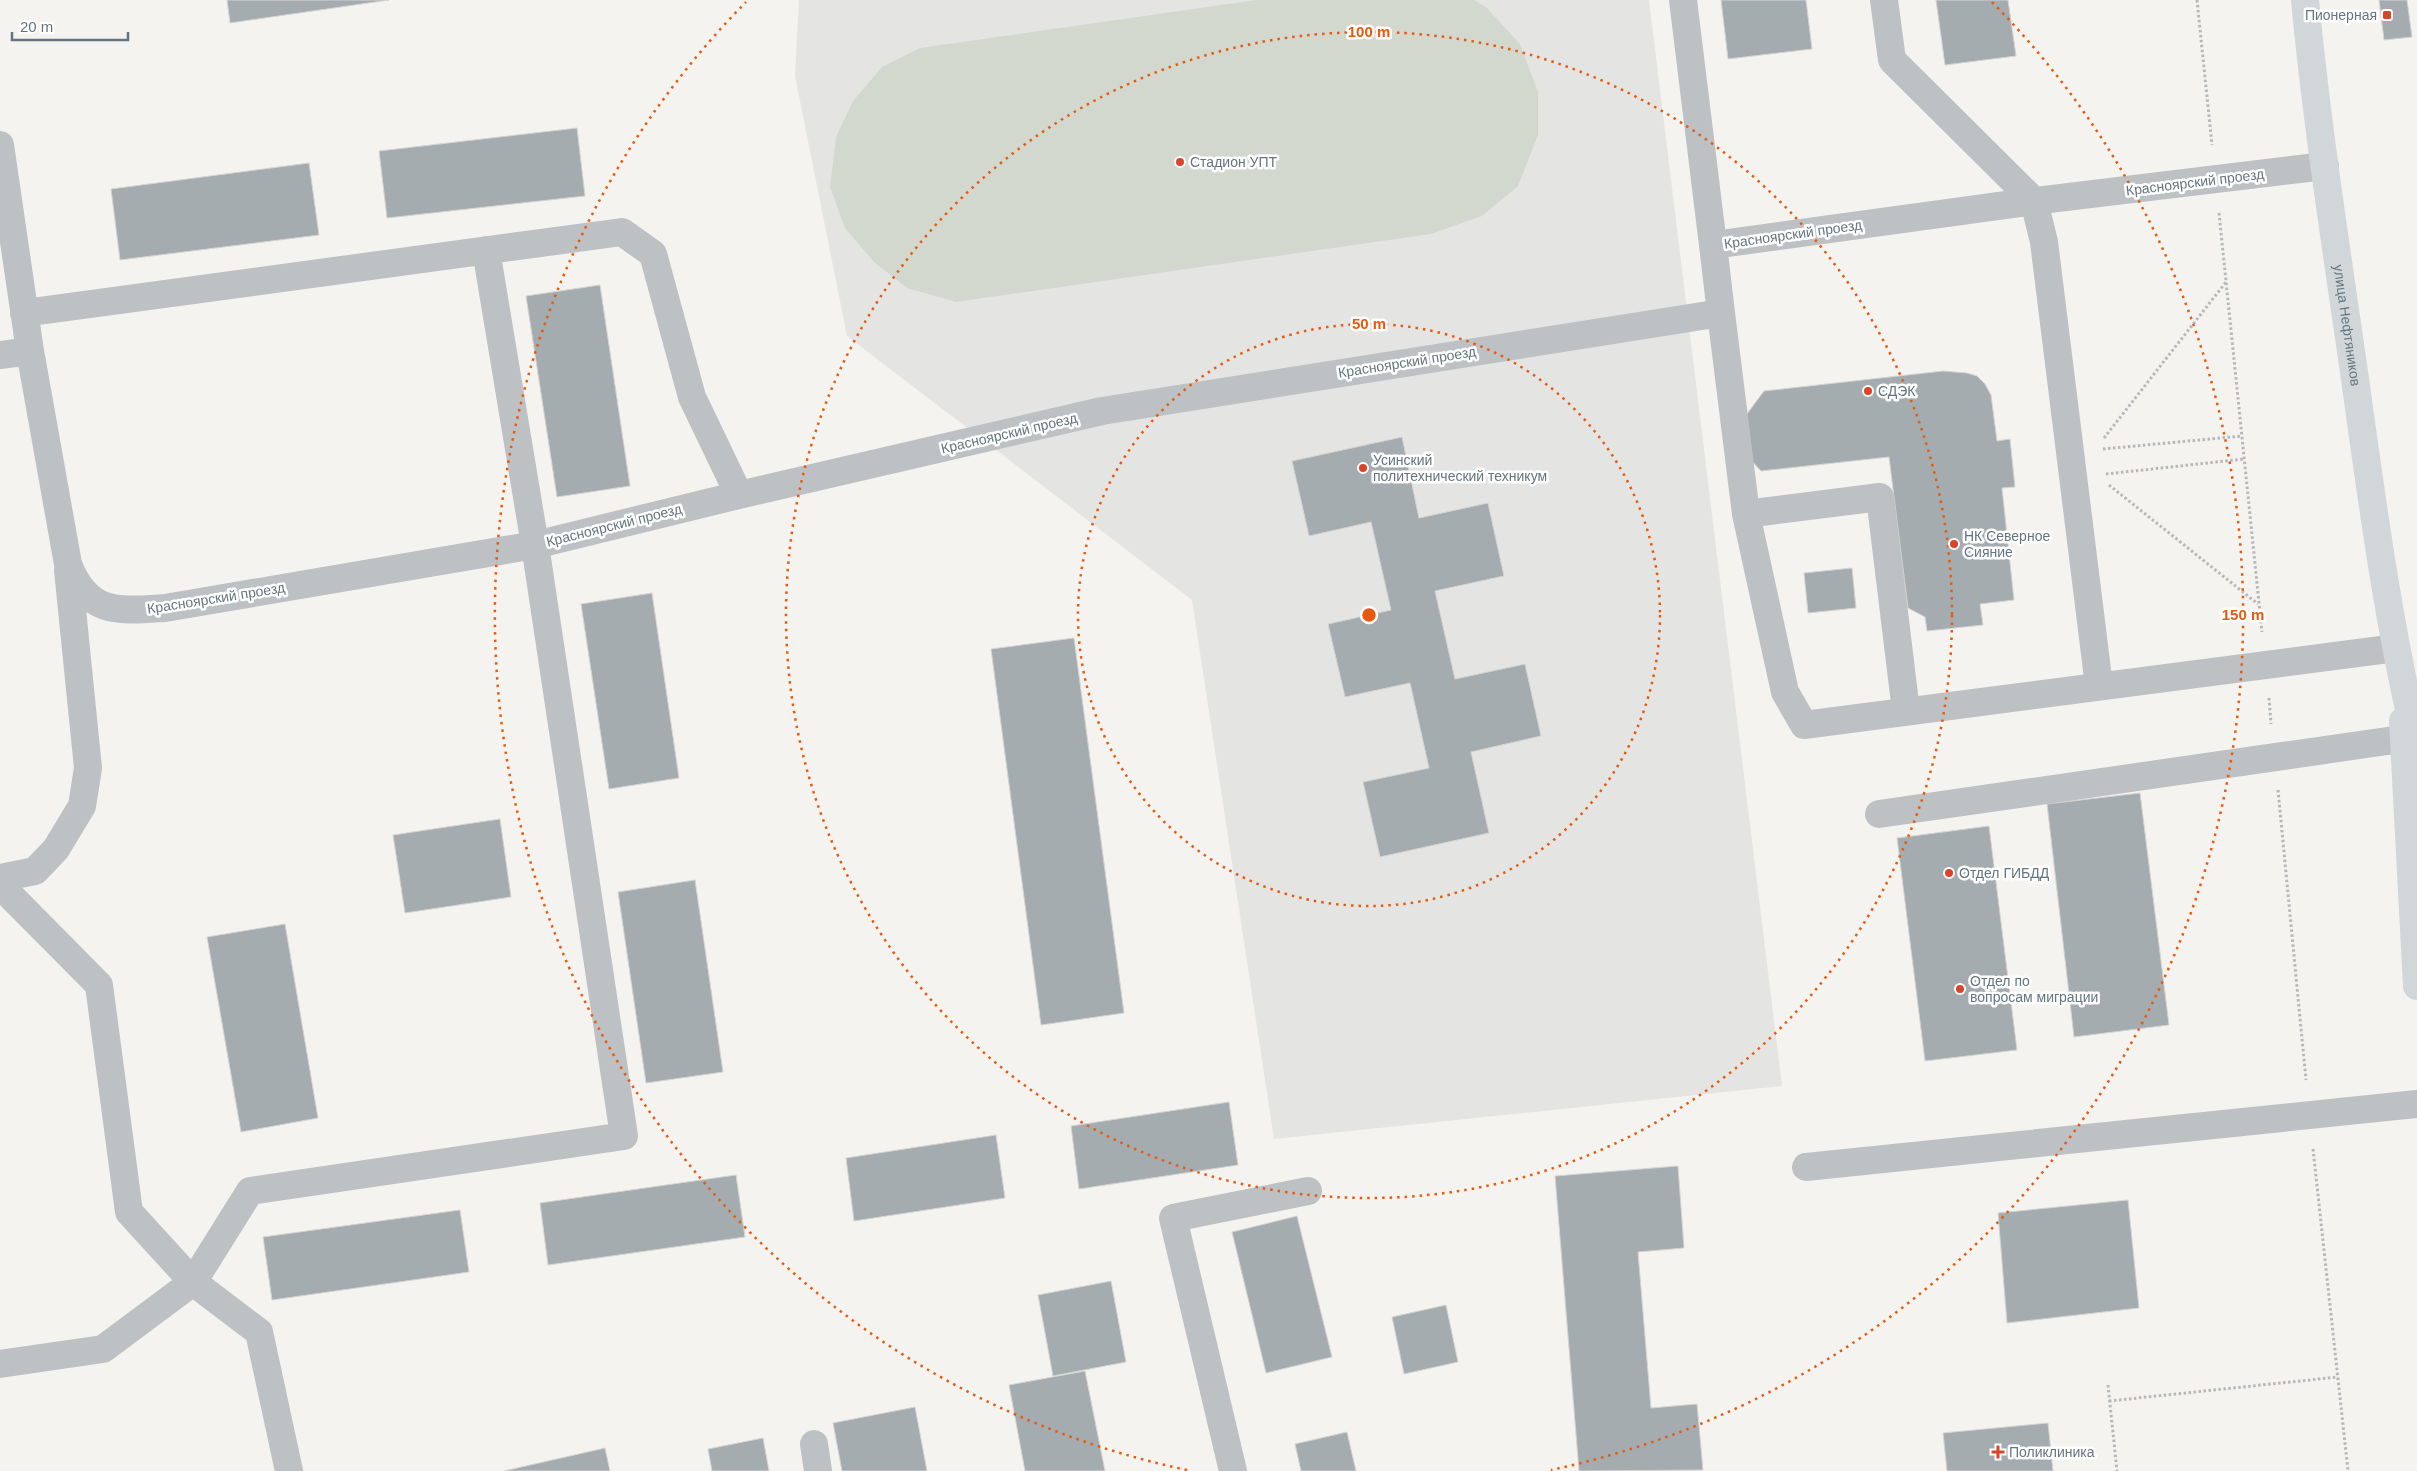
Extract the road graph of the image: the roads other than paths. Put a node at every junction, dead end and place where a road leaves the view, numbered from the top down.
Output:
1 (1682, 0) edge
2 (1884, 0) edge
3 (2305, 0) edge
4 (0, 145) edge
5 (2325, 166) junction
6 (2034, 201) junction
7 (1714, 246) junction
8 (486, 250) junction
9 (24, 313) junction
10 (1720, 313) junction
11 (30, 351) junction
12 (0, 355) edge
13 (739, 495) junction
14 (1746, 514) junction
15 (535, 545) junction
16 (68, 564) junction
17 (2396, 648) junction
18 (2099, 686) junction
19 (1906, 711) junction
20 (2412, 740) edge
21 (1879, 814) dead end
22 (2414, 856) edge
23 (0, 878) edge
24 (0, 885) edge
25 (2417, 986) edge
26 (2417, 1104) edge
27 (1806, 1166) dead end
28 (1308, 1191) dead end
29 (193, 1282) junction
30 (0, 1364) edge
31 (814, 1444) dead end
32 (289, 1471) edge
33 (818, 1471) edge
34 (1234, 1471) edge

1 - 7 street
2 - 6 street
3 - 5 main road, улица Нефтяников
4 - 9 street, Красноярский проезд
5 - 6 street, Красноярский проезд
5 - 17 main road, улица Нефтяников
6 - 7 street, Красноярский проезд
6 - 18 street
7 - 10 street, Красноярский проезд
8 - 9 street
8 - 13 street
8 - 15 street
9 - 11 street, Красноярский проезд
10 - 13 street, Красноярский проезд
10 - 14 street
11 - 12 street
11 - 16 street, Красноярский проезд
13 - 15 street, Красноярский проезд
14 - 19 street
14 - 19 street
15 - 16 street, Красноярский проезд
15 - 29 street
16 - 23 street
17 - 18 street
17 - 20 main road, улица Нефтяников
18 - 19 street
20 - 21 street
20 - 22 main road, улица Нефтяников
22 - 25 main road, улица Нефтяников
24 - 29 street
26 - 27 street
28 - 34 street
29 - 30 street
29 - 32 street
31 - 33 street

